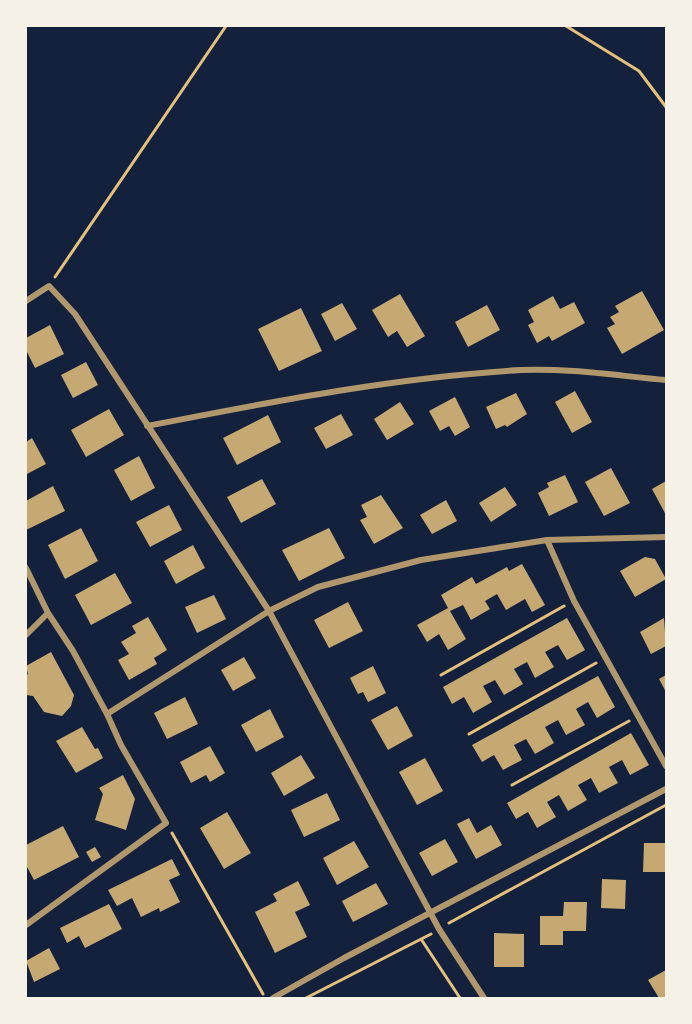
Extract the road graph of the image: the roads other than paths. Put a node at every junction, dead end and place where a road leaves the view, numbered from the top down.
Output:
1 (26, 301) edge
2 (666, 380) edge
3 (147, 426) junction
4 (666, 537) edge
5 (547, 540) junction
6 (26, 568) edge
7 (269, 611) junction
8 (48, 614) junction
9 (26, 635) edge
10 (106, 714) junction
11 (666, 766) edge
12 (666, 789) edge
13 (431, 912) junction
14 (26, 925) edge
15 (273, 999) edge
16 (484, 999) edge

1 - 3 street
2 - 3 street
3 - 7 street
4 - 5 street
5 - 7 street
5 - 11 street
6 - 8 street
7 - 10 street
7 - 13 street
8 - 9 street
8 - 10 street
10 - 14 street
12 - 13 street
13 - 15 street
13 - 16 street

